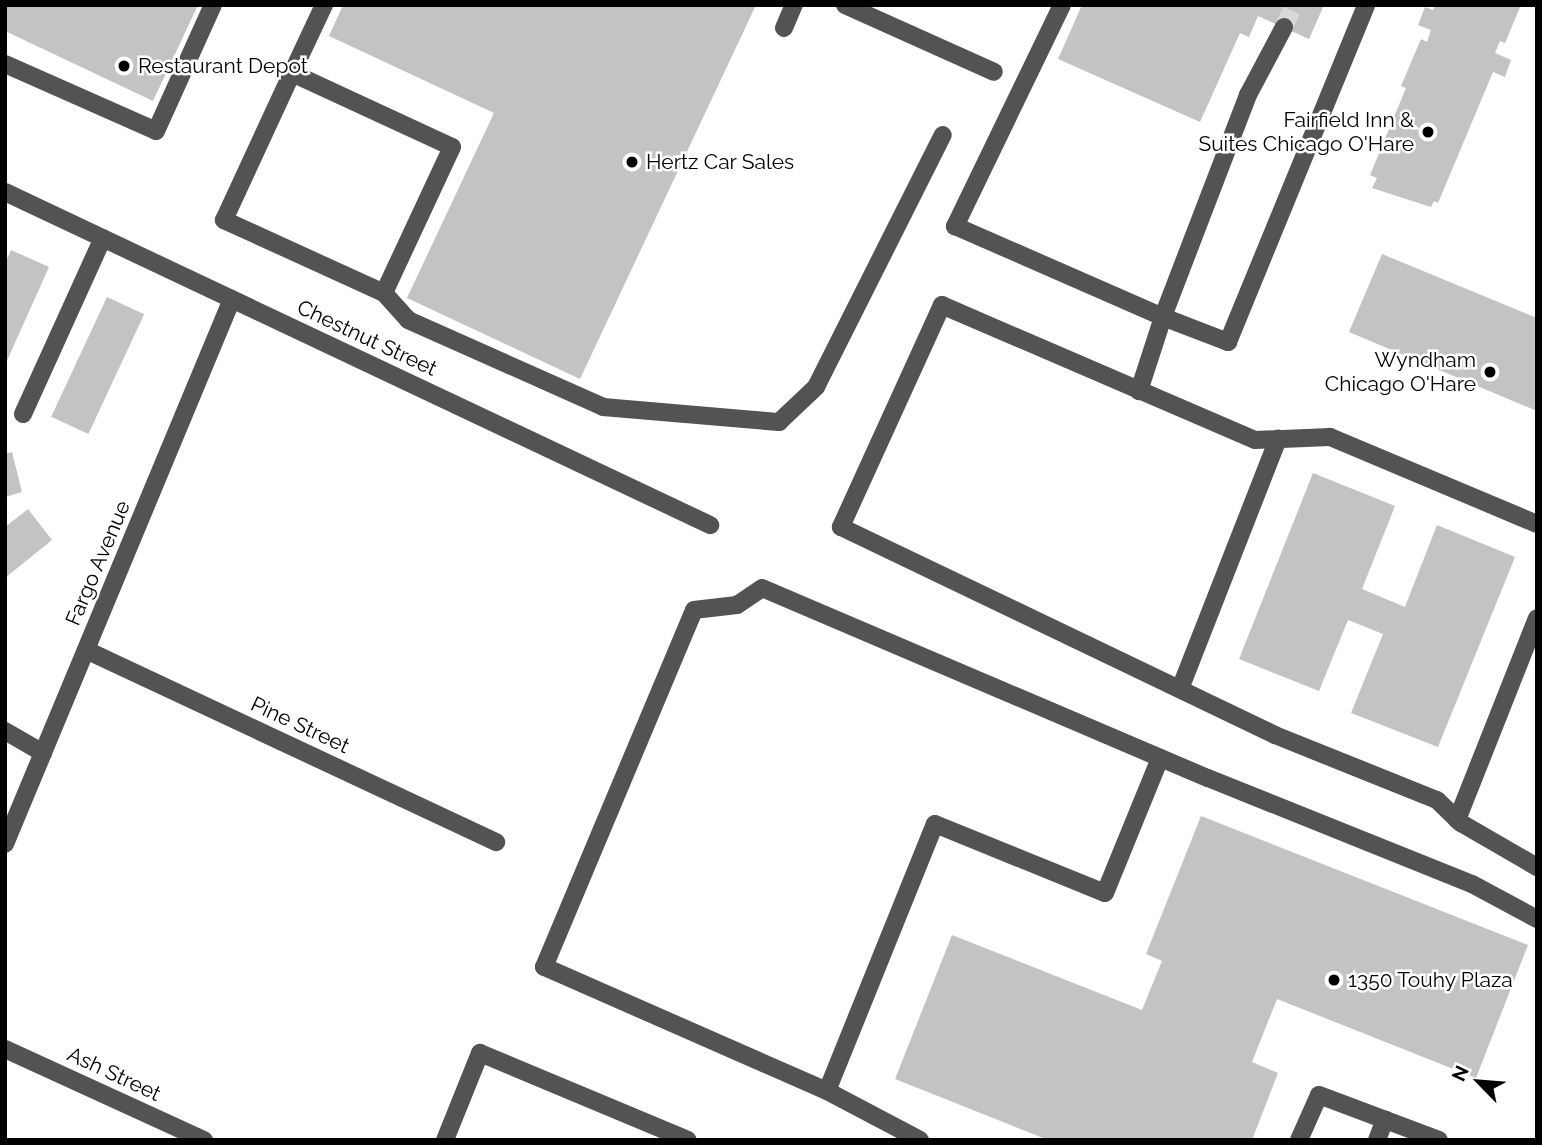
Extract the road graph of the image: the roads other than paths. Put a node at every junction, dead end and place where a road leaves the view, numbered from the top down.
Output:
1 (213, 5) edge
2 (324, 5) edge
3 (794, 5) edge
4 (845, 5) edge
5 (1062, 5) edge
6 (1366, 5) edge
7 (1284, 27) tunnel mouth
8 (784, 28) dead end
9 (5, 64) edge
10 (994, 72) dead end
11 (292, 73) junction
12 (943, 135) dead end
13 (5, 192) edge
14 (103, 238) junction
15 (384, 293) junction
16 (232, 299) junction
17 (1163, 317) junction
18 (1139, 391) junction
19 (23, 414) dead end
20 (1278, 439) junction
21 (1537, 524) edge
22 (710, 525) dead end
23 (1537, 618) edge
24 (86, 650) junction
25 (1180, 688) junction
26 (5, 731) edge
27 (43, 753) junction
28 (1160, 758) junction
29 (1457, 820) junction
30 (496, 842) dead end
31 (5, 844) edge
32 (1537, 867) edge
33 (1537, 919) edge
34 (5, 1049) edge
35 (827, 1091) junction
36 (1384, 1119) junction
37 (204, 1140) edge
38 (445, 1140) edge
39 (688, 1140) edge
40 (920, 1140) edge
41 (1299, 1140) edge
42 (1377, 1140) edge
43 (1439, 1140) edge

1 - 9 street
2 - 11 street
3 - 8 street
4 - 10 street
5 - 17 street
6 - 17 street
7 - 17 street
11 - 15 street
11 - 15 street
12 - 15 street
13 - 14 street, Chestnut Street
14 - 16 street, Chestnut Street
14 - 19 street
16 - 22 street, Chestnut Street
16 - 24 street, Fargo Avenue
17 - 18 street
18 - 20 street
18 - 25 street
20 - 21 street
20 - 25 street
23 - 29 street
24 - 27 street, Fargo Avenue
24 - 30 street, Pine Street
25 - 29 street
26 - 27 street
27 - 31 street, Fargo Avenue
28 - 33 street
28 - 35 street
28 - 35 street
29 - 32 street
34 - 37 street, Ash Street
35 - 40 street
36 - 41 street
36 - 42 street
36 - 43 street
38 - 39 street

